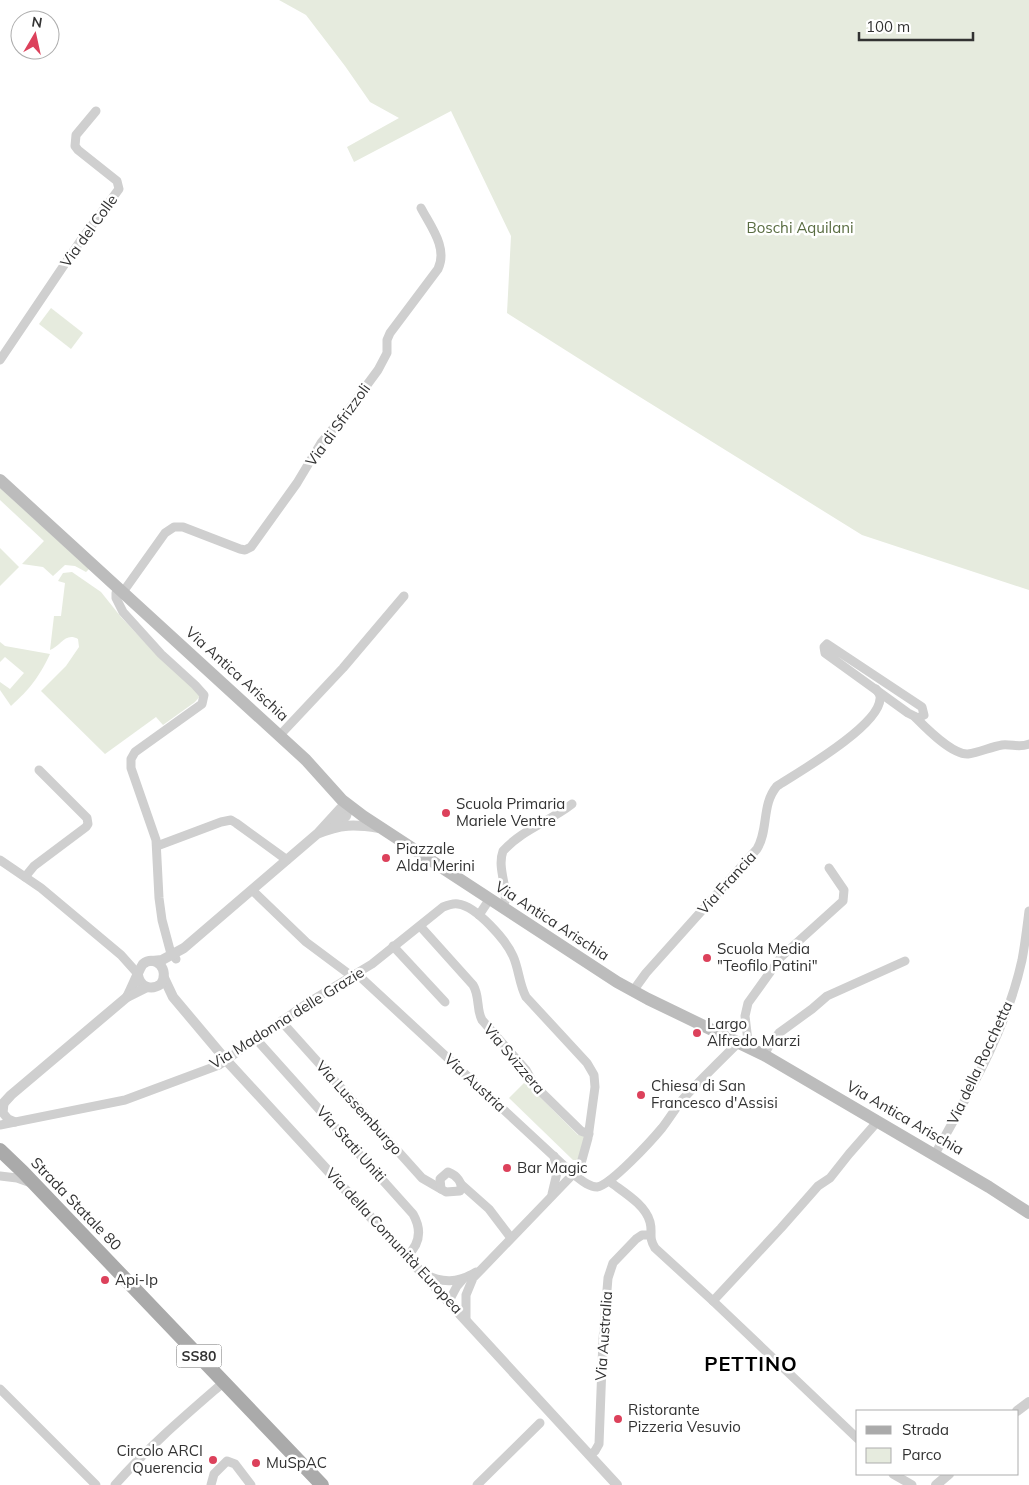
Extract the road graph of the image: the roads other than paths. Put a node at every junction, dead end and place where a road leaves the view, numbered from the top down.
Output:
1 (96, 111) dead end
2 (421, 208) dead end
3 (0, 360) edge
4 (0, 480) edge
5 (121, 590) junction
6 (404, 596) dead end
7 (876, 689) junction
8 (900, 707) junction
9 (874, 713) junction
10 (924, 715) junction
11 (915, 717) junction
12 (930, 732) junction
13 (280, 735) junction
14 (1029, 744) edge
15 (39, 770) dead end
16 (331, 787) junction
17 (572, 804) dead end
18 (349, 806) junction
19 (330, 824) junction
20 (381, 828) junction
21 (157, 846) junction
22 (0, 860) edge
23 (287, 860) junction
24 (829, 868) dead end
25 (25, 877) junction
26 (252, 890) junction
27 (484, 896) junction
28 (469, 907) junction
29 (503, 908) junction
30 (1029, 911) edge
31 (479, 915) junction
32 (420, 926) junction
33 (394, 946) junction
34 (121, 955) junction
35 (175, 957) junction
36 (905, 961) dead end
37 (150, 962) junction
38 (138, 974) junction
39 (355, 975) junction
40 (164, 976) junction
41 (150, 988) junction
42 (633, 991) junction
43 (173, 997) junction
44 (127, 998) junction
45 (445, 1002) dead end
46 (281, 1021) junction
47 (256, 1039) junction
48 (742, 1044) junction
49 (764, 1055) junction
50 (226, 1060) junction
51 (4, 1101) edge
52 (878, 1121) junction
53 (15, 1122) junction
54 (0, 1125) edge
55 (589, 1134) junction
56 (0, 1150) edge
57 (935, 1154) junction
58 (554, 1156) junction
59 (0, 1158) edge
60 (14, 1163) junction
61 (574, 1174) junction
62 (0, 1176) edge
63 (610, 1181) junction
64 (36, 1185) junction
65 (460, 1188) junction
66 (441, 1189) junction
67 (551, 1197) junction
68 (1028, 1209) edge
69 (650, 1235) junction
70 (510, 1238) junction
71 (407, 1256) junction
72 (422, 1272) junction
73 (466, 1282) junction
74 (449, 1301) junction
75 (713, 1301) junction
76 (466, 1319) junction
77 (224, 1382) junction
78 (0, 1389) edge
79 (1029, 1402) edge
80 (1018, 1410) edge
81 (540, 1423) dead end
82 (856, 1437) edge
83 (590, 1456) junction
84 (894, 1475) edge
85 (948, 1475) edge
86 (613, 1484) edge
87 (96, 1485) edge
88 (115, 1485) edge
89 (211, 1485) edge
90 (251, 1485) edge
91 (322, 1485) edge
92 (477, 1485) edge
93 (911, 1485) edge
94 (936, 1485) edge

1 - 3 street, Via del Colle
2 - 5 street, Via di Sfrizzoli
4 - 5 main road, Via Antica Arischia
5 - 13 main road, Via Antica Arischia
5 - 21 street
6 - 13 street
7 - 8 street
7 - 9 street
7 - 10 street
8 - 9 street, Via Francia
8 - 11 street
9 - 42 street, Via Francia
10 - 11 street
10 - 12 street
11 - 12 street
12 - 14 street
13 - 16 main road, Via Antica Arischia
15 - 25 street
16 - 18 main road, Via Antica Arischia
16 - 19 street
17 - 29 street
18 - 19 street
18 - 20 main road, Via Antica Arischia
19 - 20 street
19 - 23 street
20 - 27 main road, Via Antica Arischia
21 - 23 street
21 - 35 street
22 - 25 street
23 - 26 street
24 - 48 street
25 - 34 street
26 - 35 street
26 - 39 street, Via Austria
27 - 28 street
27 - 29 main road, Via Antica Arischia
27 - 31 street
28 - 31 street
28 - 32 street, Via Madonna delle Grazie
29 - 42 main road, Via Antica Arischia
30 - 57 street, Via della Rocchetta
31 - 55 street
32 - 33 street, Via Madonna delle Grazie
32 - 55 street, Via Svizzera
33 - 39 street, Via Madonna delle Grazie
33 - 45 street
34 - 37 street
34 - 38 street
35 - 37 street
35 - 40 street
36 - 49 street
37 - 38 street
37 - 40 street
38 - 41 street
38 - 44 street
39 - 46 street, Via Madonna delle Grazie
39 - 58 street, Via Austria
40 - 41 street
40 - 43 street, Via della Comunità Europea
41 - 43 street, Via della Comunità Europea
41 - 44 street
42 - 48 main road, Via Antica Arischia
43 - 50 street, Via della Comunità Europea
44 - 51 street
46 - 47 street, Via Madonna delle Grazie
46 - 66 street, Via Lussemburgo
47 - 50 street, Via Madonna delle Grazie
47 - 71 street, Via Stati Uniti
48 - 49 main road, Via Antica Arischia
48 - 63 street
49 - 52 main road, Via Antica Arischia
50 - 53 street, Via Madonna delle Grazie
50 - 71 street, Via della Comunità Europea
51 - 53 street
52 - 57 main road, Via Antica Arischia
52 - 75 street
53 - 54 street, Via Madonna delle Grazie
55 - 61 street
56 - 60 main road, Strada Statale 80 / SS80
57 - 68 main road, Via Antica Arischia
58 - 61 street, Via Austria
58 - 67 street
59 - 60 main road, Strada Statale 80 / SS80
60 - 64 main road, Strada Statale 80 / SS80
61 - 63 street, Via Austria
61 - 67 street
62 - 64 street
63 - 69 street
64 - 77 main road, Strada Statale 80 / SS80
65 - 66 street, Via Lussemburgo
65 - 66 street, Via Lussemburgo
65 - 70 street, Via Lussemburgo
67 - 70 street
69 - 75 street
69 - 83 street, Via Australia
70 - 73 street
71 - 72 street, Via della Comunità Europea
72 - 73 street
72 - 74 street, Via della Comunità Europea
73 - 74 street
73 - 76 street
74 - 76 street, Via della Comunità Europea
75 - 82 street
76 - 83 street, Via della Comunità Europea
77 - 88 street
77 - 91 main road, Strada Statale 80 / SS80
78 - 87 street
79 - 80 street
81 - 92 street
83 - 86 street, Via della Comunità Europea
84 - 93 street
85 - 94 street
89 - 90 street

